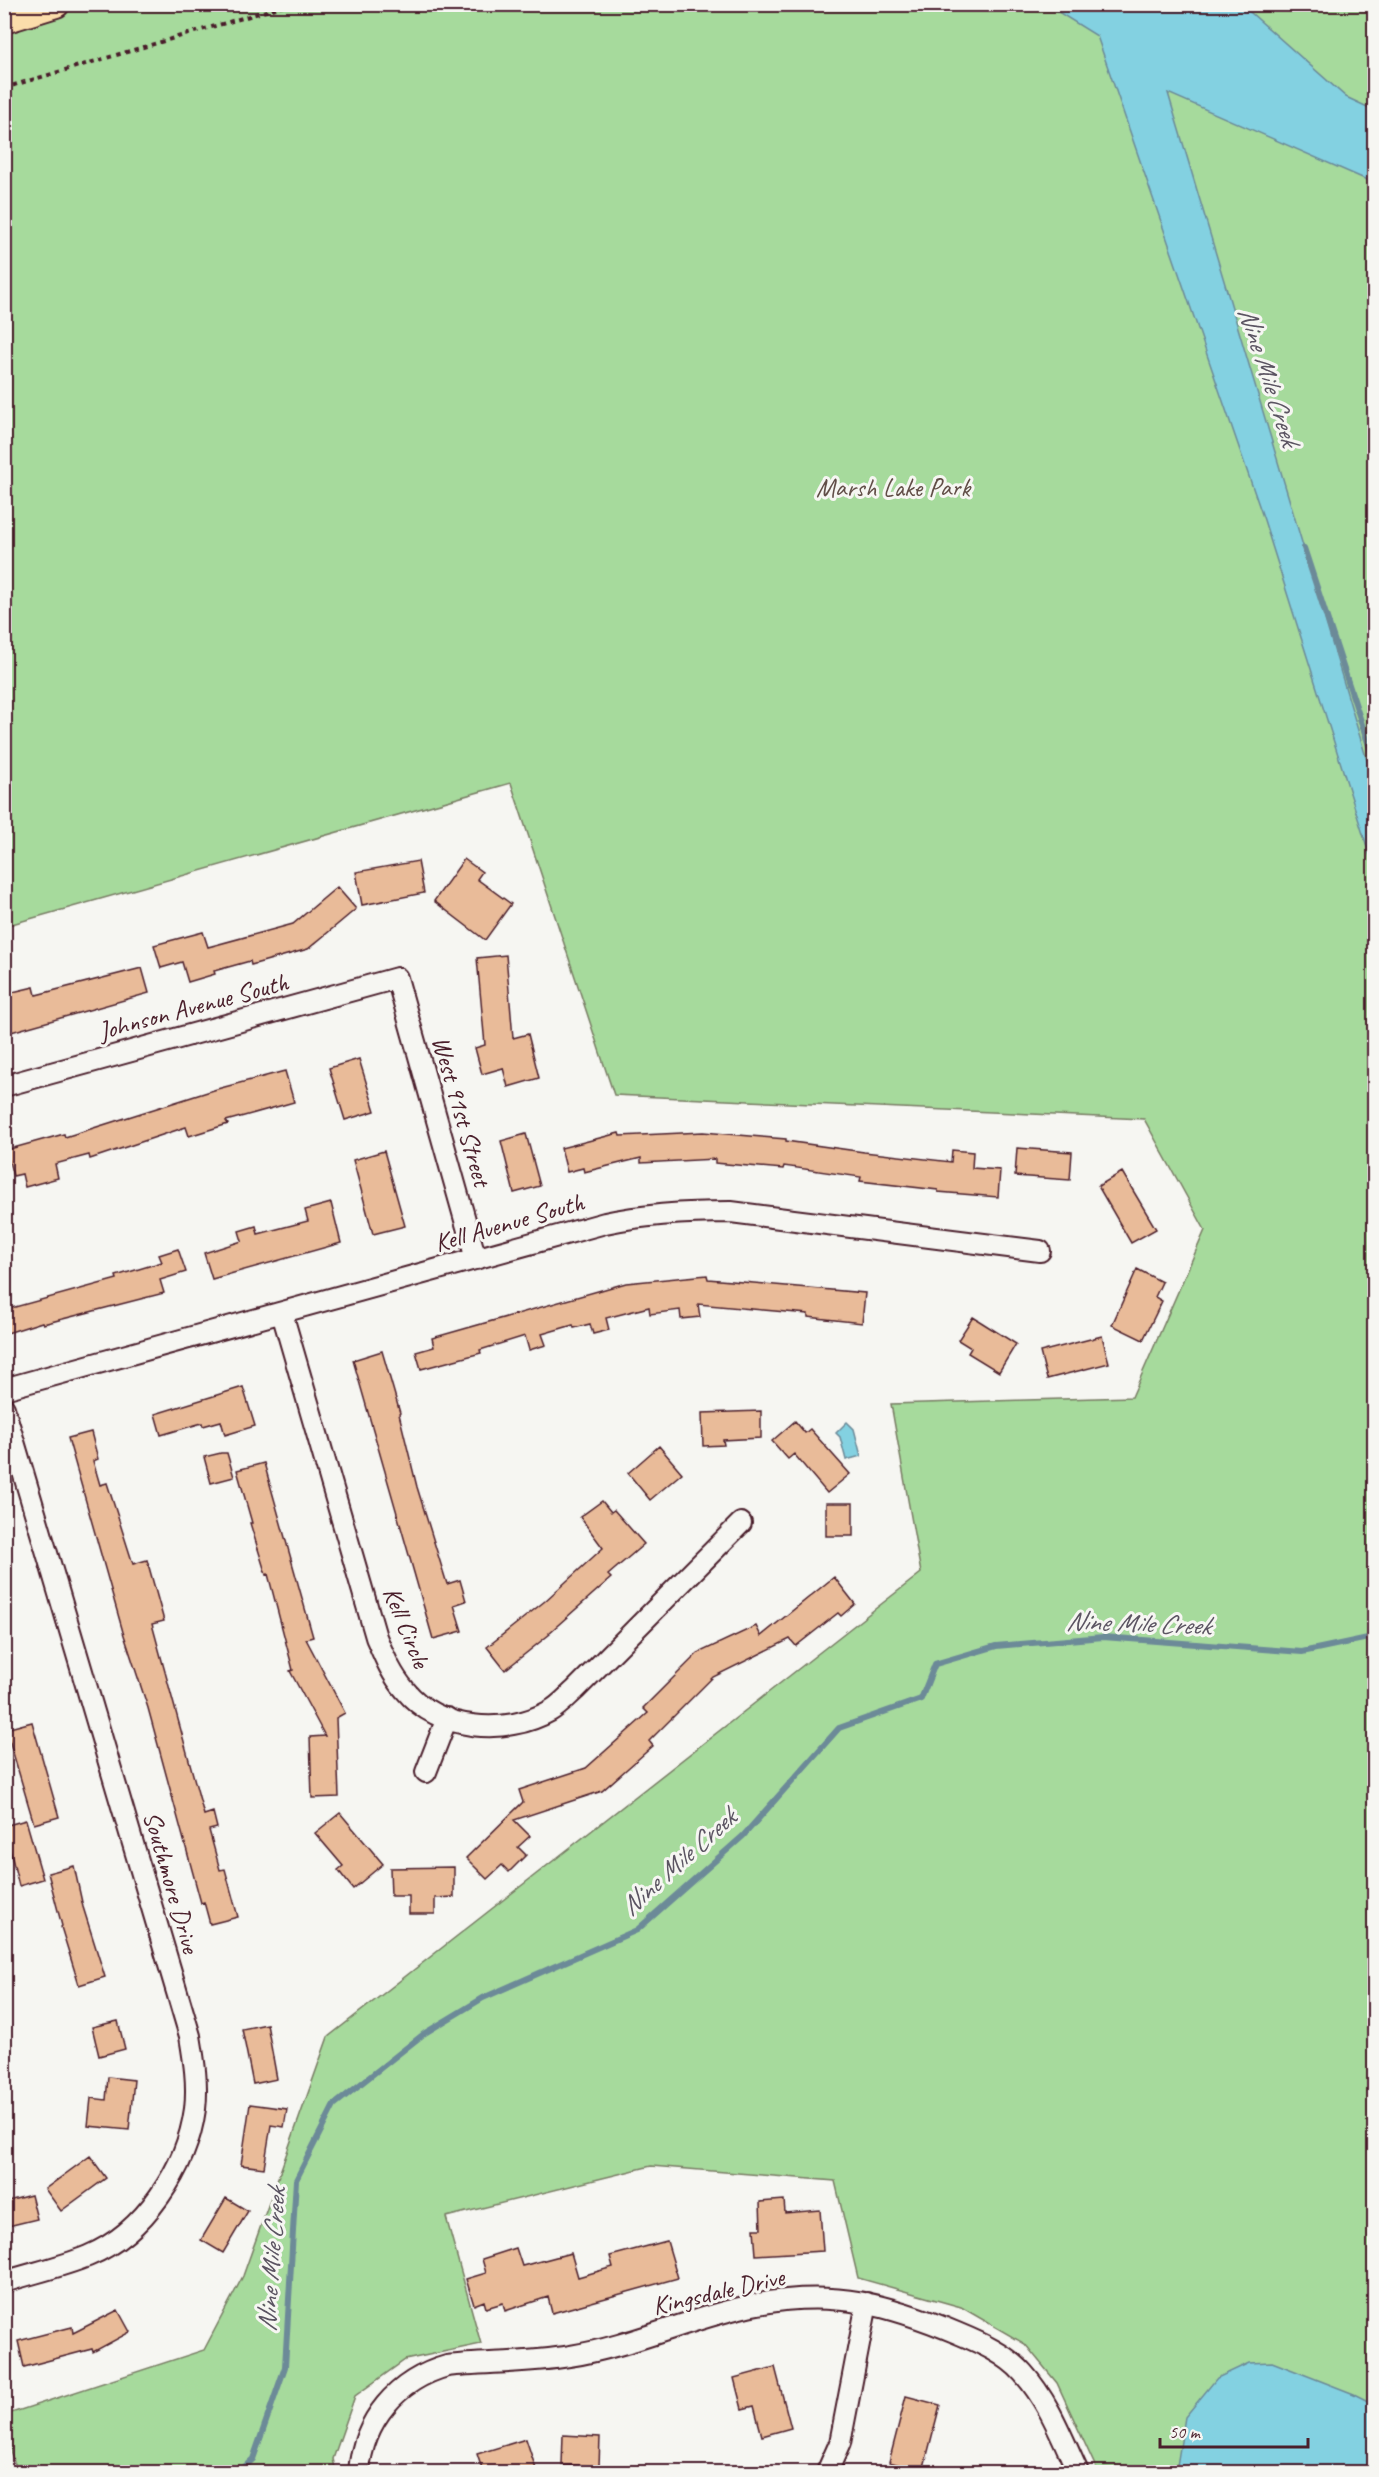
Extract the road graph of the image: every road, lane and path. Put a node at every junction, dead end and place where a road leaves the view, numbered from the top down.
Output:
1 (56, 4) edge
2 (290, 4) edge
3 (4, 20) edge
4 (4, 88) edge
5 (397, 978) joint
6 (4, 1086) edge
7 (1040, 1251) dead end
8 (476, 1259) junction
9 (282, 1313) junction
10 (4, 1389) edge
11 (4, 1408) edge
12 (741, 1523) dead end
13 (447, 1718) junction
14 (426, 1772) dead end
15 (4, 2282) edge
16 (867, 2303) junction
17 (359, 2472) edge
18 (827, 2472) edge
19 (1078, 2472) edge

1 - 3 main road
2 - 4 path
5 - 6 street, Johnson Avenue South
5 - 8 street, West 91st Street
7 - 8 street, Kell Avenue South
8 - 9 street, Kell Avenue South
9 - 10 street, Kell Avenue South
9 - 13 street, Kell Circle
11 - 15 street, Southmore Drive
12 - 13 street, Kell Circle
13 - 14 street
16 - 17 street, Kingsdale Drive
16 - 18 street
16 - 19 street, Kingsdale Drive

